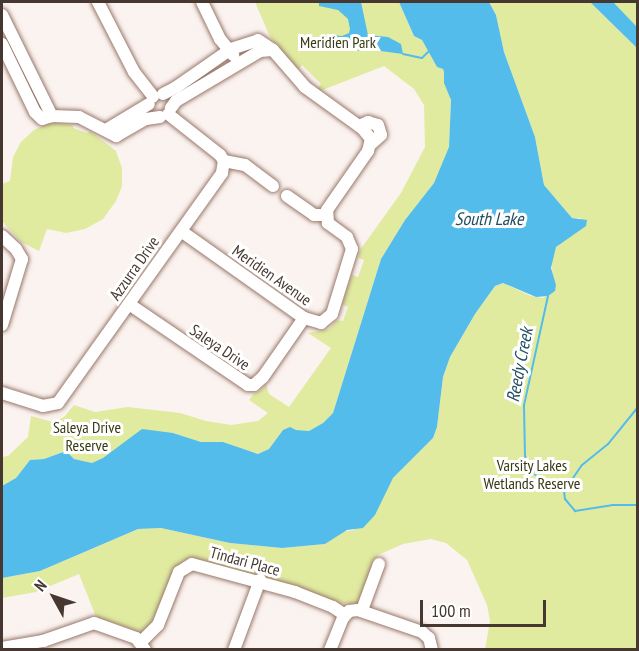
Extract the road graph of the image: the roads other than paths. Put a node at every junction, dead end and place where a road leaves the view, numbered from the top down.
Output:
1 (98, 2) edge
2 (202, 2) edge
3 (2, 15) edge
4 (6, 43) edge
5 (231, 49) junction
6 (273, 50) junction
7 (237, 65) junction
8 (155, 98) junction
9 (166, 113) junction
10 (105, 130) junction
11 (224, 161) junction
12 (273, 186) dead end
13 (287, 196) dead end
14 (326, 216) junction
15 (181, 231) junction
16 (2, 236) edge
17 (129, 304) junction
18 (304, 318) junction
19 (2, 325) edge
20 (2, 393) edge
21 (379, 564) dead end
22 (260, 580) junction
23 (362, 610) junction
24 (345, 615) junction
25 (33, 646) edge
26 (143, 646) edge
27 (2, 648) edge
28 (234, 650) edge
29 (330, 650) edge
30 (432, 650) edge

1 - 8 street
2 - 5 street
3 - 4 street
4 - 10 street
5 - 6 street
5 - 7 street
5 - 8 street
6 - 7 street
6 - 14 street
7 - 9 street
8 - 9 street
8 - 9 street
8 - 10 street
9 - 10 street
9 - 11 street
11 - 12 street
11 - 15 street, Azzurra Drive
13 - 14 street
14 - 18 street, Meridien Avenue
15 - 17 street, Azzurra Drive
15 - 18 street, Meridien Avenue
16 - 19 street
17 - 18 street, Saleya Drive
17 - 20 street, Azzurra Drive
21 - 23 street
22 - 24 street, Tindari Place
22 - 26 street, Tindari Place
22 - 28 street
23 - 24 street
23 - 30 street
24 - 29 street
25 - 26 street
25 - 27 street

